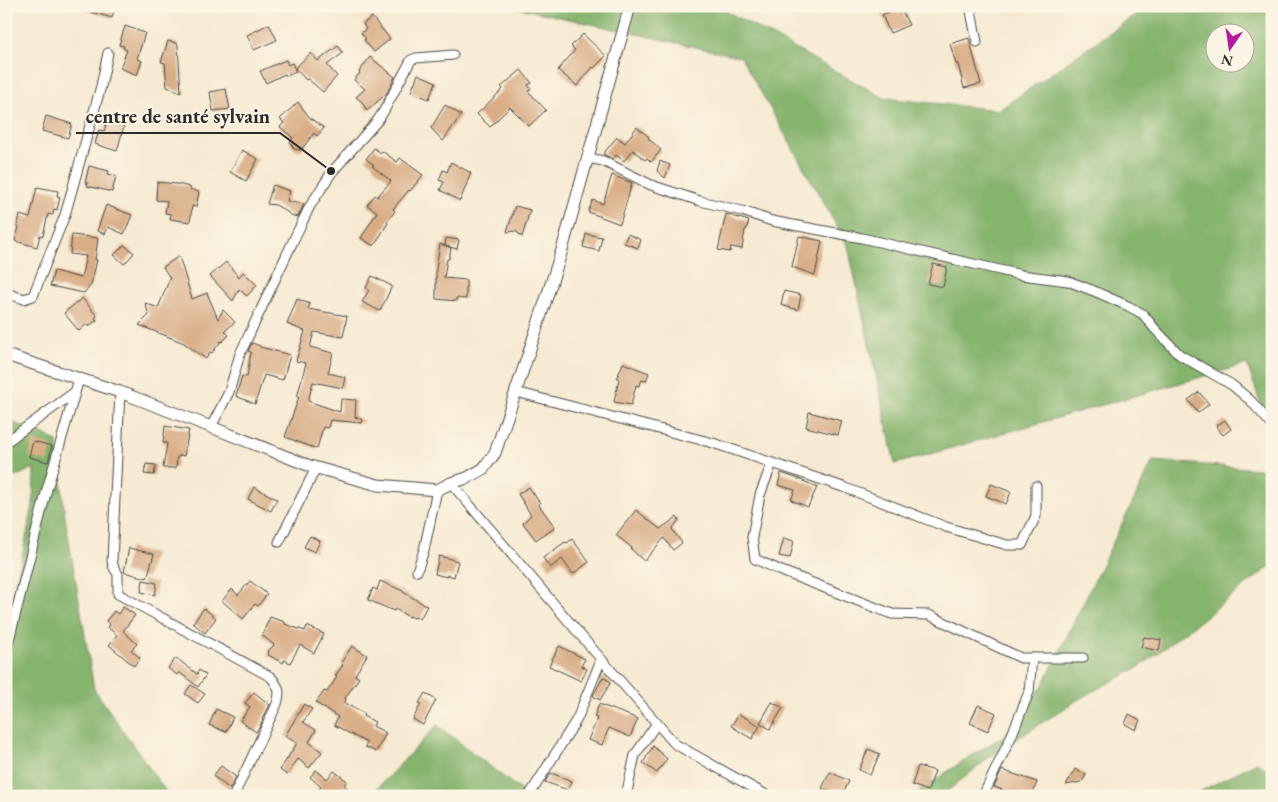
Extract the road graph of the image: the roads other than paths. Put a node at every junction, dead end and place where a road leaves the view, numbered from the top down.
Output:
1 (630, 6) edge
2 (970, 6) edge
3 (977, 42) dead end
4 (108, 53) dead end
5 (453, 55) dead end
6 (588, 158) junction
7 (6, 293) edge
8 (6, 355) edge
9 (79, 379) junction
10 (75, 392) junction
11 (120, 392) junction
12 (516, 392) junction
13 (1272, 424) edge
14 (211, 426) junction
15 (6, 442) edge
16 (772, 463) junction
17 (316, 468) junction
18 (451, 483) junction
19 (1036, 486) dead end
20 (437, 490) junction
21 (279, 542) dead end
22 (417, 571) dead end
23 (6, 652) edge
24 (1032, 658) junction
25 (1083, 658) dead end
26 (601, 660) junction
27 (657, 723) junction
28 (235, 793) dead end
29 (528, 796) edge
30 (626, 796) edge
31 (768, 796) edge
32 (982, 796) edge

1 - 6 street
2 - 3 street
4 - 7 street
5 - 14 street
6 - 12 street
6 - 13 street
8 - 9 street
9 - 10 street
9 - 11 street
10 - 15 street
10 - 23 street
11 - 14 street
11 - 28 street
12 - 16 street
12 - 18 street
14 - 17 street
16 - 19 street
16 - 24 street
17 - 20 street
17 - 21 street
18 - 20 street
18 - 26 street
20 - 22 street
24 - 25 street
24 - 32 street
26 - 27 street
26 - 29 street
27 - 30 street
27 - 31 street

